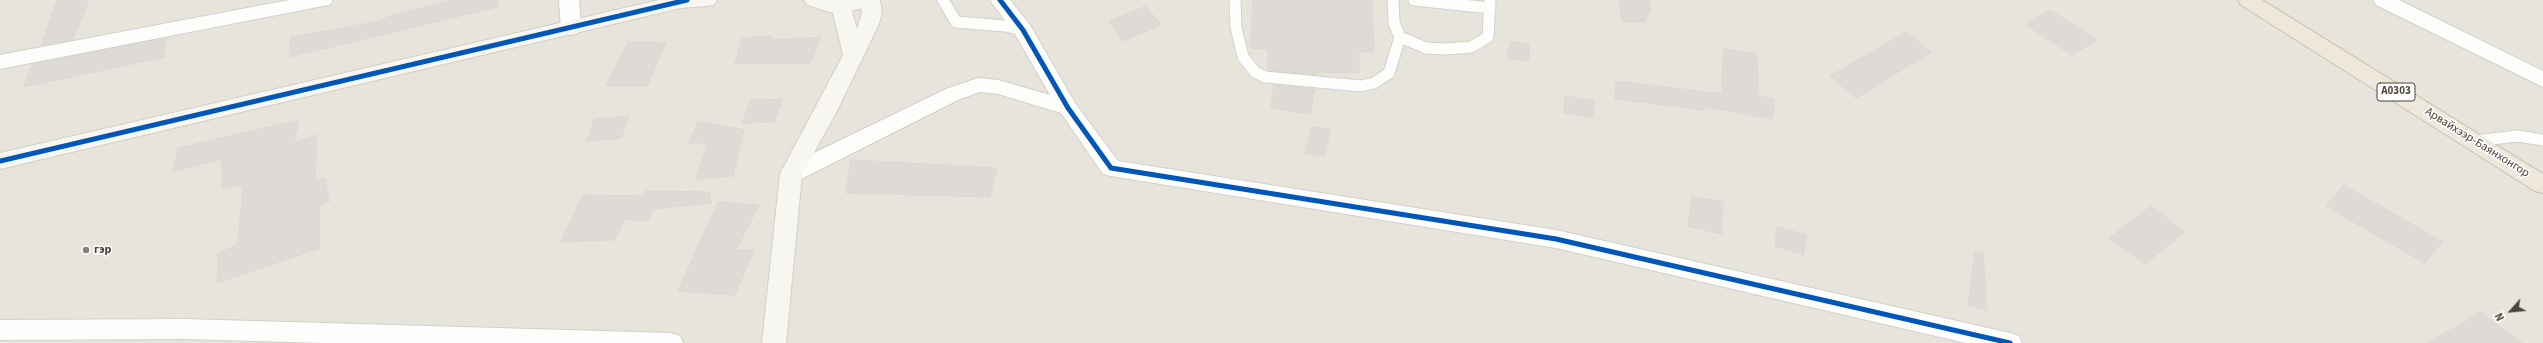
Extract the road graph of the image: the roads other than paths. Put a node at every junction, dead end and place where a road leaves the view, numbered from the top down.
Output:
1 (323, 0) edge
2 (569, 0) edge
3 (708, 0) edge
4 (814, 0) edge
5 (869, 0) edge
6 (943, 0) edge
7 (1000, 0) edge
8 (1235, 0) edge
9 (1393, 0) edge
10 (1414, 0) edge
11 (2248, 0) edge
12 (2383, 0) edge
13 (685, 1) edge
14 (1490, 4) edge
15 (840, 7) junction
16 (571, 28) junction
17 (1023, 30) junction
18 (1400, 37) junction
19 (853, 54) junction
20 (0, 62) edge
21 (2543, 80) edge
22 (1068, 108) junction
23 (2543, 140) edge
24 (2474, 142) junction
25 (0, 161) edge
26 (791, 174) junction
27 (2543, 185) edge
28 (0, 330) edge
29 (671, 343) edge
30 (774, 343) edge
31 (2010, 343) edge

1 - 20 street
2 - 16 street
3 - 13 street
4 - 15 street
5 - 15 street
5 - 19 street
6 - 17 lane
7 - 17 street
8 - 18 lane
9 - 18 lane
10 - 14 lane
11 - 24 highway, Арвайхээр-Баянхонгор / A0303
12 - 21 street
13 - 16 street
14 - 18 lane
15 - 19 street
16 - 25 street
17 - 22 street
19 - 26 street
22 - 26 street
22 - 31 street
23 - 24 lane
24 - 27 highway, Арвайхээр-Баянхонгор / A0303
26 - 30 street
28 - 29 street

